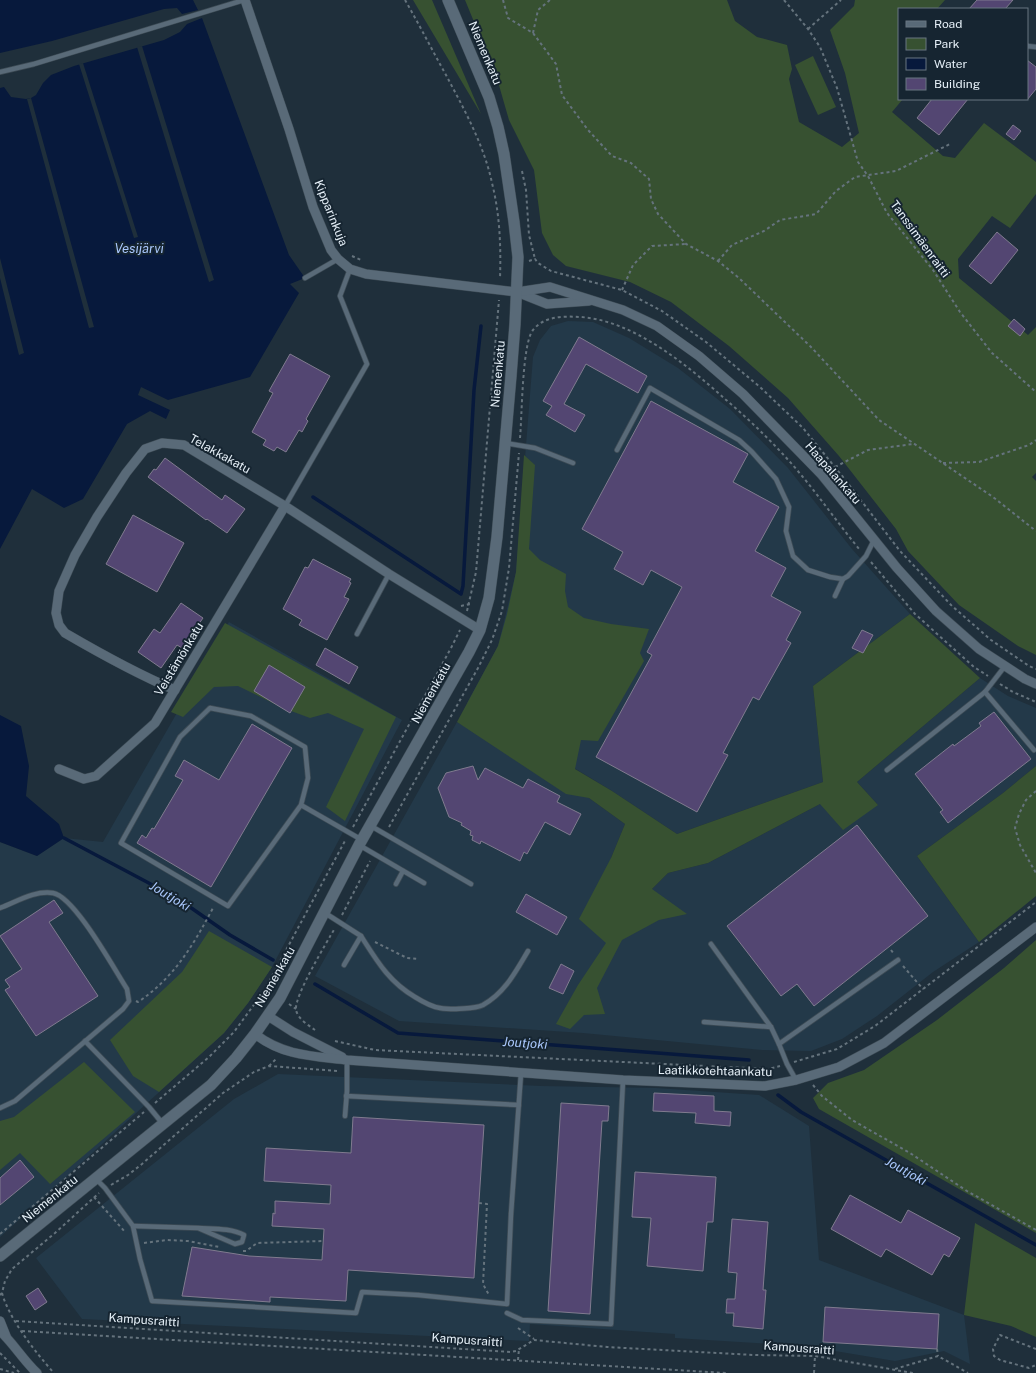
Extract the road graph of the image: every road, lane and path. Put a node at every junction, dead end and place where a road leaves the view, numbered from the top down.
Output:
1 (245, 0) edge
2 (405, 0) edge
3 (448, 0) edge
4 (503, 0) edge
5 (550, 0) edge
6 (784, 0) edge
7 (841, 0) edge
8 (808, 29) junction
9 (533, 33) junction
10 (0, 72) edge
11 (950, 144) dead end
12 (522, 171) dead end
13 (868, 176) junction
14 (686, 244) junction
15 (338, 259) junction
16 (535, 259) dead end
17 (718, 261) junction
18 (350, 269) junction
19 (305, 278) dead end
20 (500, 290) junction
21 (622, 290) dead end
22 (517, 292) junction
23 (595, 301) junction
24 (1036, 392) edge
25 (1036, 440) edge
26 (505, 443) junction
27 (915, 444) junction
28 (520, 445) junction
29 (617, 450) dead end
30 (574, 463) dead end
31 (942, 463) junction
32 (835, 467) dead end
33 (285, 506) junction
34 (1036, 531) edge
35 (874, 540) junction
36 (866, 556) junction
37 (389, 574) junction
38 (843, 579) junction
39 (835, 596) dead end
40 (464, 620) junction
41 (480, 630) junction
42 (357, 634) dead end
43 (1004, 666) junction
44 (995, 680) junction
45 (1036, 684) edge
46 (175, 690) junction
47 (985, 692) junction
48 (1036, 702) edge
49 (1034, 750) dead end
50 (60, 769) dead end
51 (887, 770) dead end
52 (1036, 791) edge
53 (301, 805) junction
54 (370, 826) junction
55 (349, 833) junction
56 (385, 834) junction
57 (361, 843) junction
58 (374, 854) junction
59 (403, 871) junction
60 (1036, 873) edge
61 (396, 884) dead end
62 (424, 884) dead end
63 (471, 884) dead end
64 (1036, 902) edge
65 (0, 908) edge
66 (211, 913) dead end
67 (325, 913) junction
68 (339, 922) junction
69 (1036, 927) edge
70 (361, 936) junction
71 (711, 944) dead end
72 (891, 950) dead end
73 (528, 951) dead end
74 (418, 959) dead end
75 (898, 960) junction
76 (344, 965) dead end
77 (923, 989) junction
78 (129, 1001) junction
79 (268, 1016) junction
80 (704, 1022) dead end
81 (771, 1027) junction
82 (318, 1033) dead end
83 (255, 1034) junction
84 (329, 1038) dead end
85 (85, 1041) junction
86 (779, 1044) junction
87 (347, 1060) junction
88 (787, 1064) junction
89 (347, 1071) junction
90 (521, 1073) junction
91 (807, 1077) junction
92 (623, 1080) junction
93 (796, 1080) junction
94 (346, 1096) junction
95 (519, 1105) junction
96 (149, 1107) junction
97 (0, 1108) edge
98 (345, 1116) dead end
99 (163, 1124) junction
100 (96, 1179) junction
101 (105, 1188) junction
102 (479, 1203) dead end
103 (132, 1226) junction
104 (198, 1228) junction
105 (1036, 1230) edge
106 (0, 1234) edge
107 (0, 1256) edge
108 (1, 1294) edge
109 (494, 1304) junction
110 (507, 1313) dead end
111 (0, 1321) edge
112 (16, 1321) junction
113 (518, 1328) dead end
114 (22, 1331) junction
115 (3, 1334) edge
116 (534, 1340) junction
117 (519, 1349) junction
118 (938, 1349) dead end
119 (1036, 1349) edge
120 (0, 1353) edge
121 (815, 1356) junction
122 (938, 1356) junction
123 (518, 1360) junction
124 (1036, 1365) edge
125 (0, 1369) edge
126 (894, 1369) junction
127 (14, 1373) edge
128 (20, 1373) edge
129 (37, 1373) edge
130 (54, 1373) edge
131 (726, 1373) edge
132 (814, 1373) edge
133 (913, 1373) edge
134 (968, 1373) edge

1 - 10 lane
1 - 15 street, Kipparinkuja
2 - 20 path, Niemenkatu
3 - 22 street, Niemenkatu
4 - 9 path
5 - 9 path
6 - 8 path, Tanssimäenraitti
7 - 8 path
8 - 13 path, Tanssimäenraitti
9 - 14 path
11 - 13 path
12 - 16 path
13 - 17 path
13 - 24 path, Tanssimäenraitti
14 - 17 path
14 - 21 path
15 - 18 street, Kipparinkuja
15 - 19 lane
17 - 27 path
18 - 20 street, Kipparinkuja
18 - 33 lane
20 - 22 street, Kipparinkuja
20 - 40 path, Niemenkatu
22 - 23 street, Haapalankatu
22 - 23 street, Haapalankatu
22 - 26 street, Niemenkatu
23 - 35 street, Haapalankatu
25 - 31 path
26 - 28 lane
26 - 41 street, Niemenkatu
27 - 31 path
27 - 32 path
28 - 30 lane
28 - 36 path
28 - 56 path
29 - 38 lane
31 - 34 path
33 - 37 street, Telakkakatu
33 - 46 street, Veistämönkatu
33 - 46 street, Telakkakatu
35 - 36 lane
35 - 43 street, Haapalankatu
36 - 38 lane
36 - 44 path
37 - 40 street, Telakkakatu
37 - 42 lane
38 - 39 lane
40 - 41 street, Telakkakatu
40 - 55 path, Niemenkatu
41 - 54 street, Niemenkatu
43 - 44 lane
43 - 45 street, Haapalankatu
44 - 47 lane
44 - 48 path
46 - 50 street, Veistämönkatu
47 - 49 lane
47 - 51 lane
52 - 60 path
53 - 53 lane
53 - 55 lane
54 - 56 lane
54 - 57 street, Niemenkatu
55 - 57 lane
55 - 96 path, Niemenkatu
56 - 63 lane
57 - 58 lane
57 - 67 street, Niemenkatu
58 - 59 lane
58 - 68 path
59 - 61 lane
59 - 62 lane
64 - 77 path
65 - 78 lane
66 - 78 path
67 - 68 lane
67 - 79 street, Niemenkatu
68 - 70 lane
68 - 82 path
69 - 91 street, Laatikkotehtaankatu
70 - 73 lane
70 - 74 path
70 - 76 lane
71 - 81 lane
72 - 75 path
75 - 77 path
75 - 86 lane
77 - 88 path
78 - 85 lane
79 - 83 street, Niemenkatu
79 - 87 street, Laatikkotehtaankatu
80 - 81 lane
81 - 86 lane
83 - 87 street, Laatikkotehtaankatu
83 - 99 street, Niemenkatu
84 - 88 path
85 - 96 lane
85 - 97 lane
86 - 88 lane
87 - 89 lane
87 - 90 street, Laatikkotehtaankatu
88 - 93 lane
89 - 94 lane
89 - 101 path
90 - 92 street, Laatikkotehtaankatu
90 - 95 lane
91 - 93 street, Laatikkotehtaankatu
91 - 105 path
92 - 93 street, Laatikkotehtaankatu
92 - 110 lane
94 - 95 lane
94 - 98 lane
95 - 109 lane
96 - 99 lane
96 - 106 path, Niemenkatu
99 - 100 street, Niemenkatu
100 - 101 lane
100 - 107 street, Niemenkatu
101 - 103 lane
101 - 108 path
102 - 109 path
103 - 104 lane
103 - 109 lane
104 - 104 lane
108 - 112 path
111 - 115 street
112 - 114 path
112 - 117 path, Kampusraitti
113 - 116 path
114 - 123 path, Kampusraitti
114 - 130 path
115 - 129 street
116 - 117 path, Kampusraitti
116 - 121 path, Kampusraitti
117 - 123 path
118 - 122 path
119 - 124 path
120 - 128 path
121 - 126 path, Kampusraitti
121 - 132 path
122 - 126 path
122 - 134 path
123 - 131 path, Kampusraitti
125 - 127 path
126 - 133 path, Kampusraitti

